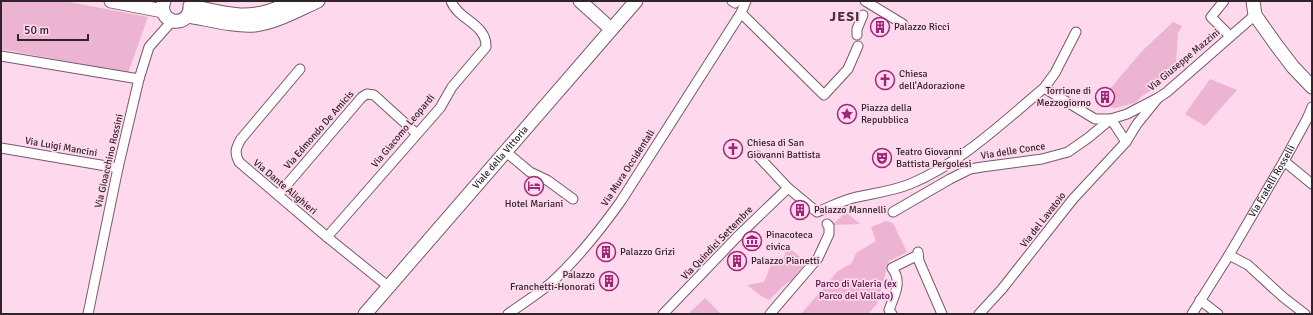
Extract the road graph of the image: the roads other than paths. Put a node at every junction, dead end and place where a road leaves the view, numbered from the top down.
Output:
1 (111, 1) edge
2 (294, 1) edge
3 (318, 1) edge
4 (451, 1) edge
5 (580, 1) edge
6 (636, 1) edge
7 (746, 1) edge
8 (1224, 1) edge
9 (1252, 1) edge
10 (163, 6) edge
11 (867, 6) edge
12 (189, 7) edge
13 (741, 13) junction
14 (1255, 15) junction
15 (172, 20) junction
16 (903, 24) dead end
17 (611, 29) junction
18 (1076, 32) dead end
19 (857, 36) dead end
20 (1230, 36) junction
21 (858, 46) dead end
22 (1, 56) edge
23 (1293, 68) junction
24 (300, 69) dead end
25 (1312, 74) edge
26 (139, 79) junction
27 (1312, 87) edge
28 (1044, 88) junction
29 (1158, 98) junction
30 (1312, 107) edge
31 (1111, 119) junction
32 (417, 134) junction
33 (1126, 142) junction
34 (1, 148) edge
35 (506, 152) junction
36 (758, 156) dead end
37 (1284, 161) junction
38 (118, 168) junction
39 (1312, 184) edge
40 (788, 188) junction
41 (278, 195) junction
42 (573, 199) dead end
43 (893, 212) dead end
44 (824, 220) junction
45 (327, 237) junction
46 (1230, 255) junction
47 (389, 287) junction
48 (1200, 300) junction
49 (88, 314) edge
50 (365, 314) edge
51 (508, 314) edge
52 (663, 314) edge
53 (770, 314) edge
54 (892, 314) edge
55 (942, 314) edge
56 (979, 314) edge
57 (1192, 314) edge
58 (1218, 314) edge
59 (1305, 314) edge

1 - 10 street
2 - 12 street
3 - 12 street
4 - 32 street, Via Giacomo Leopardi
5 - 17 street
6 - 17 street, Viale della Vittoria
7 - 13 street, Via Mura Occidentali
8 - 20 street
9 - 14 street
10 - 15 street
11 - 16 street
11 - 19 street
12 - 15 street
13 - 21 street
13 - 51 street, Via Mura Occidentali
14 - 20 street, Via Giuseppe Mazzini
14 - 23 street
15 - 26 street, Via Gioacchino Rossini
17 - 35 street, Viale della Vittoria
18 - 28 street
20 - 29 street, Via Giuseppe Mazzini
22 - 26 street
23 - 25 street
23 - 27 street
24 - 41 street, Via Dante Alighieri
26 - 38 street, Via Gioacchino Rossini
28 - 31 street, Via Giuseppe Mazzini
28 - 44 street
29 - 31 street, Via Giuseppe Mazzini
29 - 33 street, Via del Lavatoio
30 - 37 street, Via Fratelli Rosselli
31 - 33 street
31 - 43 street, Via delle Conce
32 - 41 street, Via Edmondo De Amicis
32 - 45 street, Via Giacomo Leopardi
33 - 56 street, Via del Lavatoio
34 - 38 street, Via Luigi Mancini
35 - 42 street
35 - 47 street, Viale della Vittoria
36 - 40 street
37 - 39 street
37 - 46 street, Via Fratelli Rosselli
38 - 49 street, Via Gioacchino Rossini
40 - 44 street
40 - 52 street, Via Quindici Settembre
41 - 45 street, Via Dante Alighieri
44 - 53 street
45 - 47 street, Via Dante Alighieri
46 - 48 street, Via Fratelli Rosselli
46 - 59 street
47 - 50 street, Viale della Vittoria
48 - 57 street, Via Fratelli Rosselli
48 - 58 street
54 - 55 street

